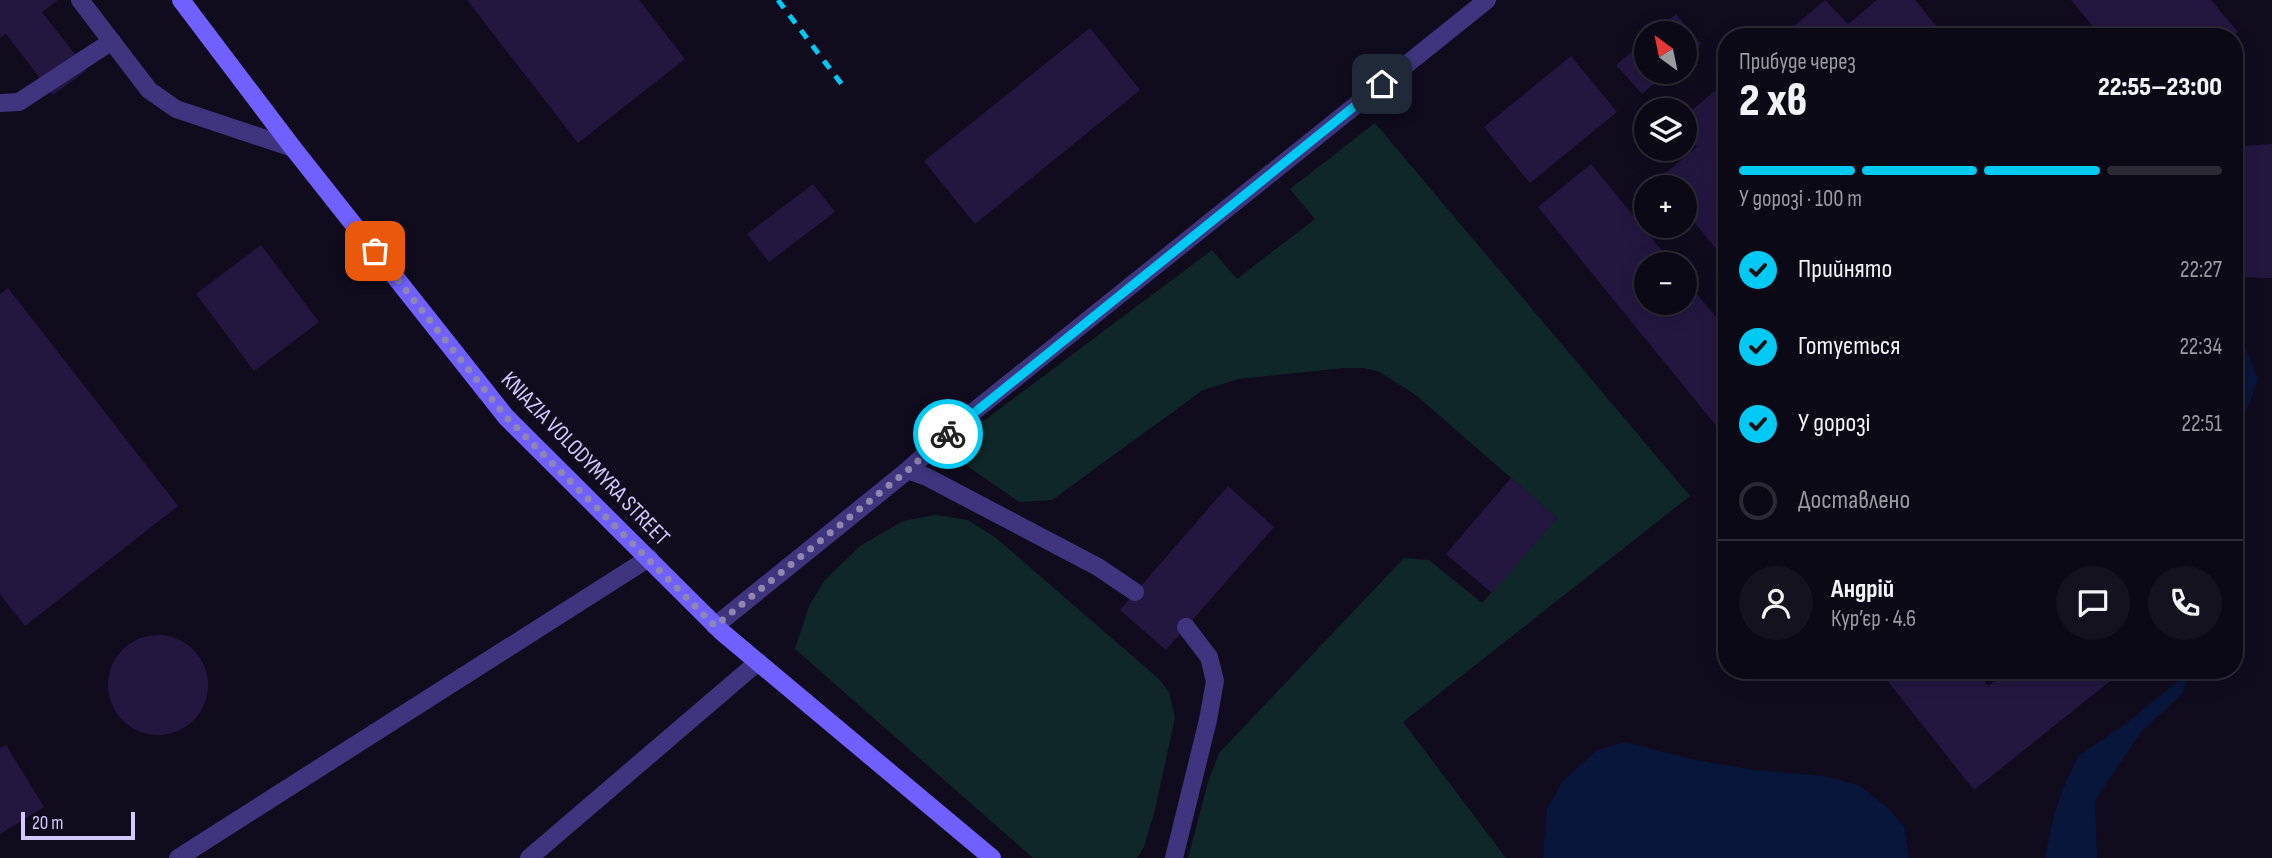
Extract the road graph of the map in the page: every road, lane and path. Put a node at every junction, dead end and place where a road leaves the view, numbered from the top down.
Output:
1 (80, 0) edge
2 (181, 0) edge
3 (1487, 0) edge
4 (112, 41) junction
5 (0, 103) edge
6 (293, 148) junction
7 (908, 470) junction
8 (649, 558) junction
9 (1135, 592) dead end
10 (715, 626) junction
11 (1186, 626) dead end
12 (758, 662) junction
13 (178, 858) edge
14 (529, 858) edge
15 (992, 858) edge
16 (1174, 858) edge

1 - 4 lane
2 - 6 main road, KNIAZIA VOLODYMYRA STREET
3 - 7 lane
4 - 5 lane
4 - 6 lane
6 - 8 main road, KNIAZIA VOLODYMYRA STREET
7 - 9 lane
7 - 10 lane
8 - 10 main road, KNIAZIA VOLODYMYRA STREET
8 - 13 lane
10 - 12 main road, KNIAZIA VOLODYMYRA STREET
11 - 16 lane
12 - 14 lane
12 - 15 main road, KNIAZIA VOLODYMYRA STREET

